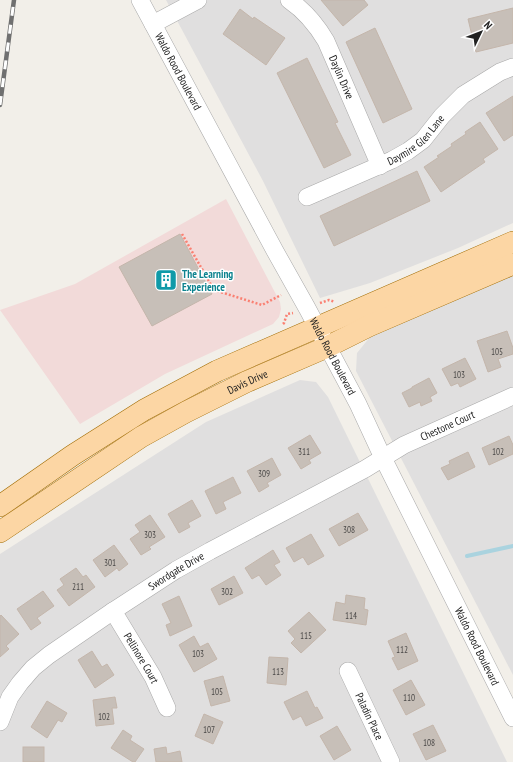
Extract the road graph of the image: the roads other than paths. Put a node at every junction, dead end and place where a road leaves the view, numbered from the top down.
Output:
1 (140, 0) edge
2 (198, 0) edge
3 (289, 0) edge
4 (153, 24) junction
5 (513, 67) edge
6 (380, 166) junction
7 (307, 197) dead end
8 (513, 242) edge
9 (513, 264) edge
10 (318, 328) junction
11 (327, 347) junction
12 (513, 396) edge
13 (383, 458) junction
14 (0, 506) edge
15 (0, 532) edge
16 (113, 611) junction
17 (348, 671) dead end
18 (167, 708) dead end
19 (513, 718) edge
20 (0, 722) edge
21 (391, 762) edge

1 - 4 street, Waldo Rood Boulevard
2 - 4 street
3 - 6 street, Daylin Drive
4 - 10 street, Waldo Rood Boulevard
5 - 6 street, Daymire Glen Lane
6 - 7 street, Daymire Glen Lane
8 - 10 main road, Davis Drive
9 - 11 main road, Davis Drive
10 - 11 street, Waldo Rood Boulevard
10 - 14 main road, Davis Drive
11 - 13 street, Waldo Rood Boulevard
11 - 15 main road, Davis Drive
12 - 13 street, Chestone Court
13 - 16 street, Swordgate Drive
13 - 19 street, Waldo Rood Boulevard
16 - 18 street, Pellinore Court
16 - 20 street, Swordgate Drive
17 - 21 street, Paladin Place

